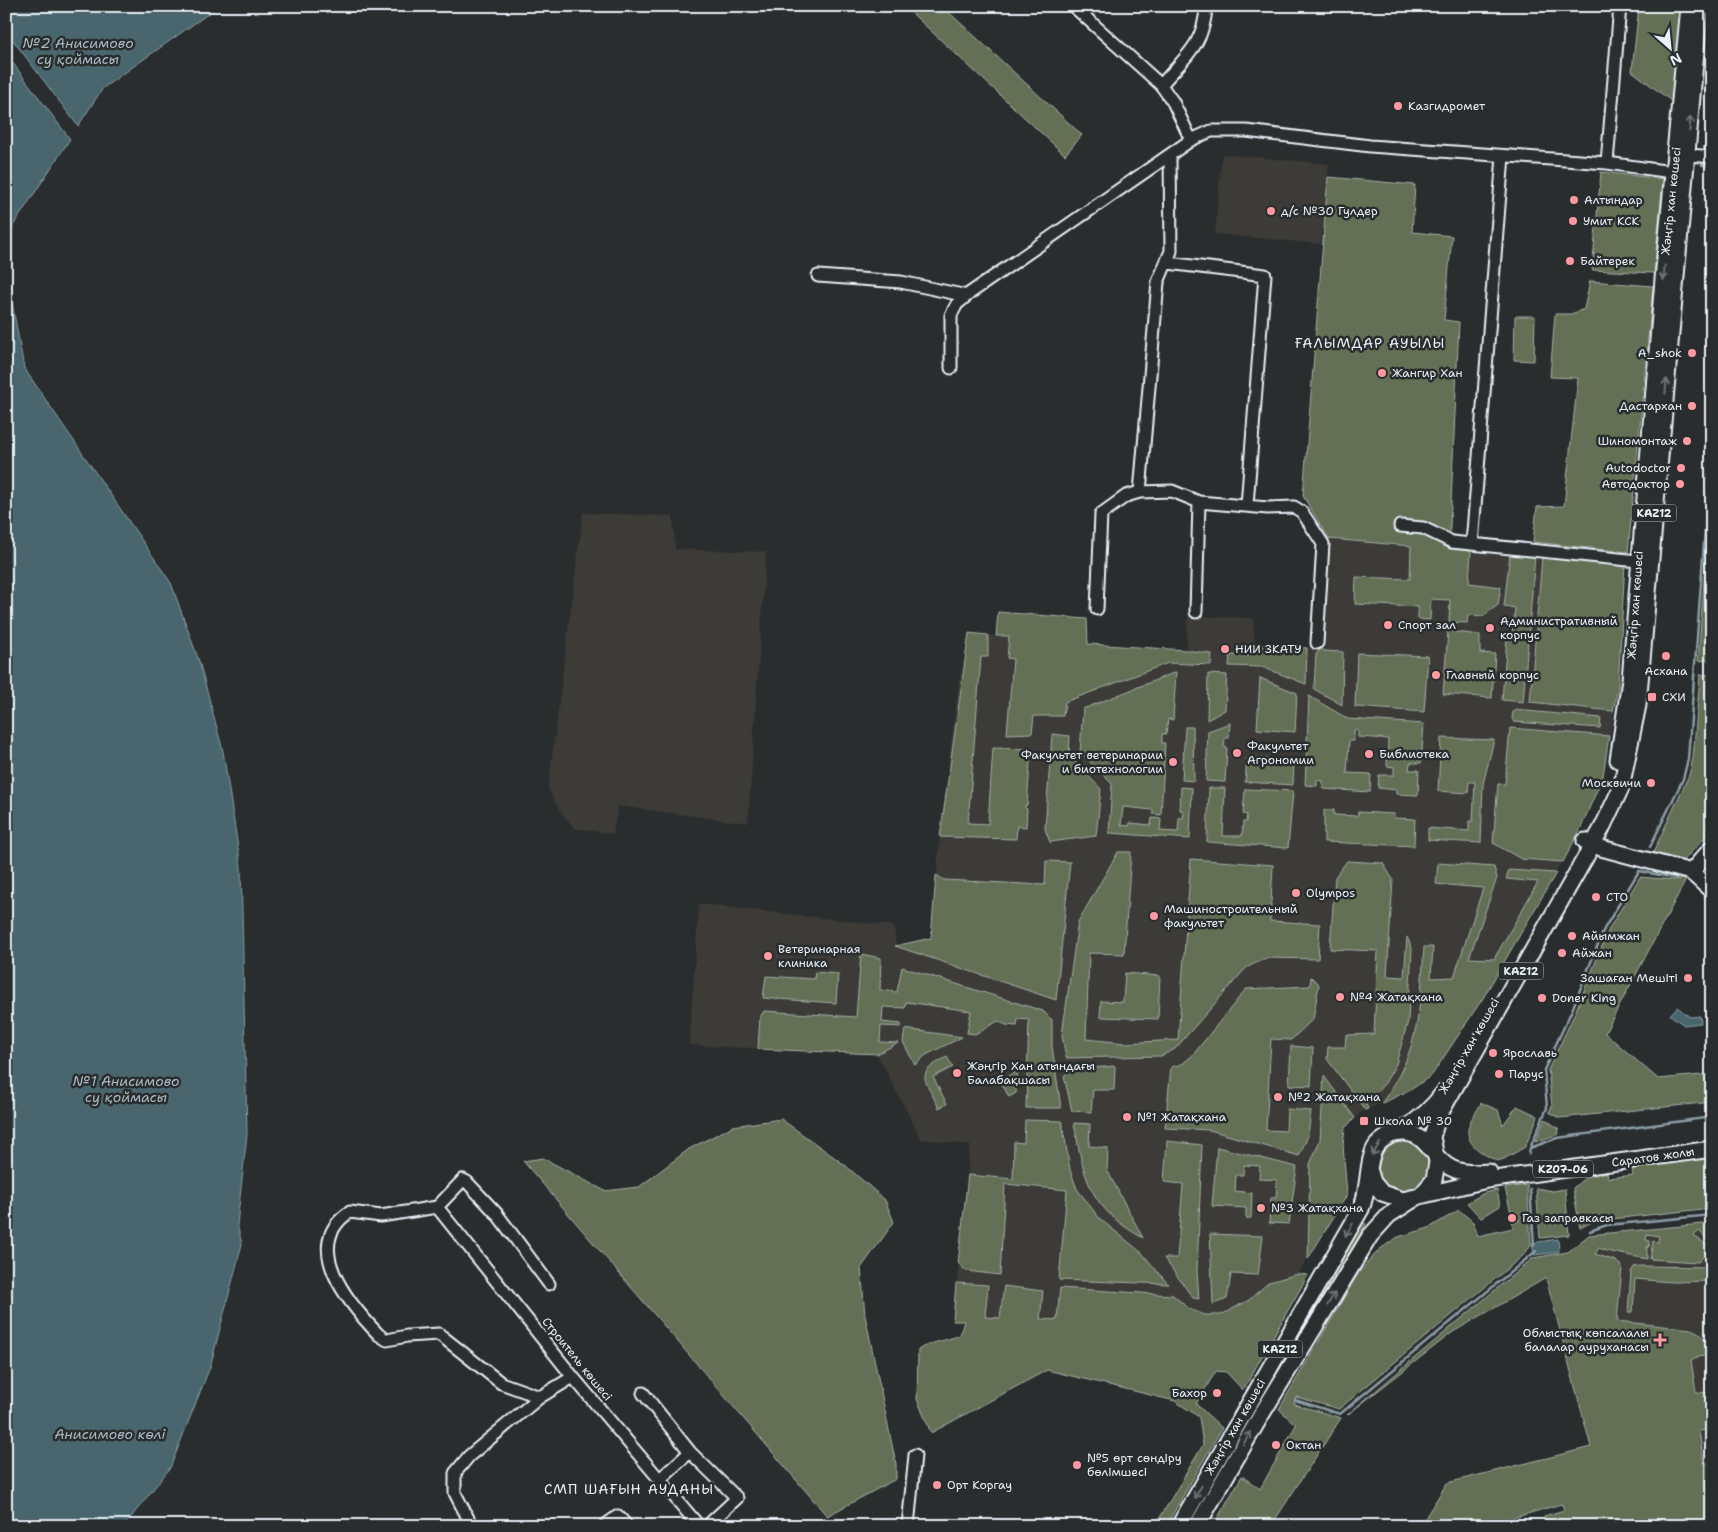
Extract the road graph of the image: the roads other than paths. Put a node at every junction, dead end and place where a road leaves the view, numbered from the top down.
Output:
1 (1206, 6) edge
2 (1620, 6) edge
3 (1689, 6) edge
4 (1700, 6) edge
5 (1076, 8) edge
6 (1161, 84) junction
7 (1191, 140) junction
8 (1681, 154) junction
9 (1170, 156) junction
10 (1503, 156) junction
11 (1712, 157) edge
12 (1607, 163) junction
13 (1679, 173) junction
14 (1168, 263) junction
15 (818, 276) dead end
16 (966, 296) junction
17 (951, 368) dead end
18 (1140, 492) junction
19 (1200, 502) junction
20 (1247, 506) junction
21 (1400, 526) dead end
22 (1472, 544) junction
23 (1644, 561) junction
24 (1097, 609) dead end
25 (1196, 612) dead end
26 (1317, 643) dead end
27 (1589, 843) junction
28 (1712, 848) edge
29 (1691, 872) junction
30 (1712, 890) edge
31 (1391, 1135) junction
32 (1712, 1142) edge
33 (1712, 1149) edge
34 (1433, 1151) junction
35 (1369, 1168) junction
36 (1417, 1197) junction
37 (437, 1207) junction
38 (549, 1284) dead end
39 (573, 1377) junction
40 (643, 1393) dead end
41 (540, 1397) junction
42 (690, 1452) junction
43 (915, 1455) dead end
44 (660, 1479) junction
45 (472, 1526) edge
46 (604, 1526) edge
47 (627, 1526) edge
48 (699, 1526) edge
49 (707, 1526) edge
50 (908, 1526) edge
51 (1179, 1526) edge
52 (1197, 1526) edge

1 - 6 street
2 - 12 street
3 - 8 main road, Жәңгір хан көшесі / KAZ12
8 -> 4 main road, Жәңгір хан көшесі / KAZ12
5 - 6 street
6 - 7 street
7 - 9 street
7 - 10 street
8 - 11 street
8 - 13 main road, Жәңгір хан көшесі / KAZ12
9 - 14 street
9 - 16 street
10 - 12 street
10 - 22 street
12 - 13 street
13 - 23 main road, Жәңгір хан көшесі / KAZ12
14 - 18 street
14 - 20 street
15 - 16 street
16 - 17 street
18 - 19 street
18 - 24 street
19 - 20 street
19 - 25 street
20 - 26 street
21 - 22 street
22 - 23 street
23 - 27 main road, Жәңгір хан көшесі / KAZ12
27 - 29 main road
27 - 31 main road, Жәңгір хан көшесі / KAZ12
27 - 34 main road, Жәңгір хан көшесі / KAZ12
28 - 29 main road
29 - 30 main road
31 - 34 main road
31 -> 35 main road, Жәңгір хан көшесі / KAZ12
32 - 34 main road, Саратов жолы / KZ07-06
33 - 36 main road, Саратов жолы / KZ07-06
34 - 36 main road, Жәңгір хан көшесі / KAZ12
35 - 36 main road
35 -> 51 main road, Жәңгір хан көшесі / KAZ12
52 -> 36 main road, Жәңгір хан көшесі / KAZ12
37 - 38 street
37 - 39 street, Строитель көшесі
37 - 41 street
39 - 41 street
39 - 44 street, Строитель көшесі
40 - 42 street
41 - 45 street
42 - 44 street
42 - 49 street
43 - 50 street
44 - 48 street, Строитель көшесі
46 - 47 street

